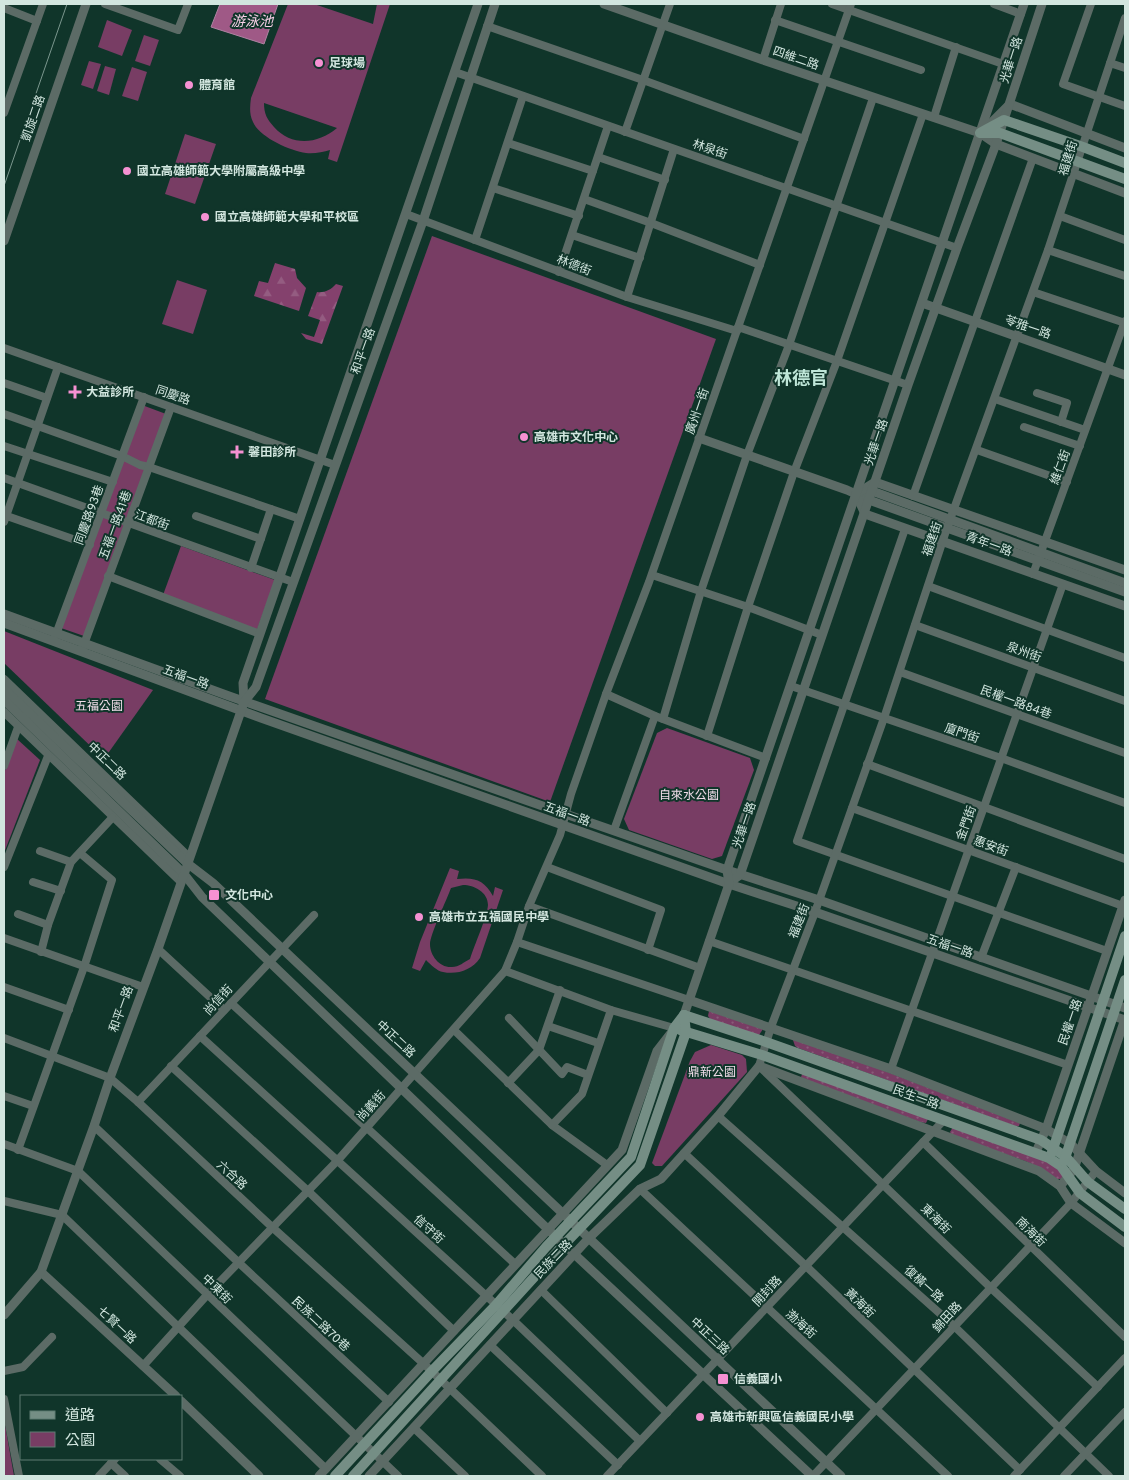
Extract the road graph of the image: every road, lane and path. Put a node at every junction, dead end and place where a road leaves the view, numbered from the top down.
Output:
1 (43, 4) edge
2 (86, 4) edge
3 (105, 4) edge
4 (188, 4) edge
5 (478, 4) edge
6 (494, 4) edge
7 (604, 4) edge
8 (670, 4) edge
9 (780, 4) edge
10 (832, 4) edge
11 (994, 4) edge
12 (1024, 4) edge
13 (1042, 4) edge
14 (1091, 4) edge
15 (850, 6) edge
16 (4, 8) edge
17 (1021, 14) junction
18 (37, 20) junction
19 (775, 20) junction
20 (1125, 21) edge
21 (662, 25) junction
22 (487, 26) junction
23 (838, 41) junction
24 (956, 47) junction
25 (763, 60) junction
26 (1110, 63) junction
27 (1003, 64) junction
28 (1125, 68) edge
29 (921, 70) dead end
30 (455, 72) junction
31 (469, 77) junction
32 (643, 80) junction
33 (824, 81) junction
34 (523, 96) junction
35 (1099, 97) junction
36 (873, 98) junction
37 (1010, 104) junction
38 (1125, 106) edge
39 (4, 113) edge
40 (923, 114) junction
41 (934, 117) junction
42 (1004, 120) junction
43 (608, 126) junction
44 (625, 132) junction
45 (980, 133) junction
46 (1000, 133) junction
47 (1087, 134) junction
48 (804, 139) junction
49 (508, 143) junction
50 (996, 144) junction
51 (1083, 147) junction
52 (1125, 148) edge
53 (674, 149) junction
54 (598, 157) junction
55 (1033, 158) junction
56 (1078, 161) junction
57 (1125, 164) edge
58 (593, 171) junction
59 (1074, 174) junction
60 (1125, 179) edge
61 (665, 180) junction
62 (493, 188) junction
63 (786, 188) junction
64 (1125, 193) edge
65 (584, 200) junction
66 (837, 206) junction
67 (406, 214) junction
68 (578, 216) junction
69 (1060, 216) junction
70 (423, 221) junction
71 (651, 223) junction
72 (886, 223) junction
73 (572, 235) junction
74 (4, 240) edge
75 (475, 240) junction
76 (1125, 240) edge
77 (942, 243) junction
78 (957, 248) junction
79 (1048, 250) junction
80 (640, 258) junction
81 (760, 265) junction
82 (559, 272) junction
83 (1125, 276) edge
84 (1033, 292) junction
85 (627, 297) junction
86 (922, 303) junction
87 (936, 308) junction
88 (976, 322) junction
89 (1125, 322) edge
90 (737, 329) junction
91 (1017, 337) junction
92 (790, 345) junction
93 (4, 348) edge
94 (837, 361) junction
95 (58, 367) junction
96 (1108, 368) junction
97 (1125, 375) edge
98 (895, 381) junction
99 (4, 383) edge
100 (908, 385) junction
101 (1037, 394) dead end
102 (144, 397) junction
103 (47, 398) junction
104 (996, 399) junction
105 (171, 407) junction
106 (4, 414) edge
107 (1061, 422) junction
108 (37, 425) junction
109 (1024, 427) dead end
110 (1085, 430) junction
111 (699, 438) junction
112 (4, 446) edge
113 (1080, 446) junction
114 (977, 450) junction
115 (27, 454) junction
116 (747, 455) junction
117 (122, 456) junction
118 (319, 459) junction
119 (335, 464) junction
120 (149, 467) junction
121 (794, 472) junction
122 (4, 478) edge
123 (113, 482) junction
124 (876, 482) junction
125 (1066, 482) junction
126 (18, 483) junction
127 (856, 494) junction
128 (871, 496) junction
129 (913, 496) junction
130 (271, 509) junction
131 (954, 510) junction
132 (101, 514) junction
133 (864, 514) junction
134 (196, 516) dead end
135 (4, 518) edge
136 (300, 519) junction
137 (128, 524) junction
138 (949, 524) junction
139 (905, 529) junction
140 (261, 539) junction
141 (943, 541) junction
142 (1045, 542) junction
143 (90, 545) junction
144 (1039, 557) junction
145 (251, 568) junction
146 (1125, 570) edge
147 (1033, 574) junction
148 (652, 575) junction
149 (108, 576) junction
150 (279, 578) junction
151 (292, 582) junction
152 (1063, 584) junction
153 (1124, 585) edge
154 (928, 586) junction
155 (702, 591) junction
156 (1121, 604) edge
157 (748, 607) junction
158 (4, 614) edge
159 (4, 623) edge
160 (914, 625) junction
161 (1047, 629) junction
162 (810, 630) junction
163 (260, 634) junction
164 (822, 636) junction
165 (55, 637) junction
166 (83, 647) junction
167 (1125, 658) edge
168 (1033, 668) junction
169 (900, 672) junction
170 (4, 679) edge
171 (791, 686) junction
172 (4, 689) edge
173 (803, 690) junction
174 (606, 694) junction
175 (4, 700) edge
176 (1125, 701) edge
177 (244, 702) junction
178 (844, 705) junction
179 (241, 711) junction
180 (4, 712) edge
181 (1017, 714) junction
182 (659, 718) junction
183 (884, 718) junction
184 (18, 727) junction
185 (707, 736) junction
186 (1125, 753) edge
187 (48, 756) junction
188 (766, 758) junction
189 (1001, 758) junction
190 (867, 764) junction
191 (4, 766) edge
192 (1125, 804) edge
193 (852, 808) junction
194 (983, 808) junction
195 (565, 814) junction
196 (112, 818) junction
197 (563, 826) junction
198 (614, 830) junction
199 (968, 850) junction
200 (40, 851) dead end
201 (80, 853) junction
202 (834, 855) junction
203 (1125, 859) edge
204 (188, 860) junction
205 (71, 862) junction
206 (4, 867) edge
207 (547, 867) junction
208 (1016, 867) junction
209 (727, 870) junction
210 (740, 875) junction
211 (182, 878) junction
212 (33, 882) dead end
213 (729, 884) junction
214 (61, 891) junction
215 (952, 896) junction
216 (819, 900) junction
217 (1124, 903) edge
218 (529, 906) junction
219 (815, 912) junction
220 (998, 912) junction
221 (18, 914) dead end
222 (314, 914) dead end
223 (48, 925) junction
224 (1125, 936) edge
225 (4, 938) edge
226 (709, 941) junction
227 (936, 941) junction
228 (517, 942) junction
229 (158, 949) junction
230 (282, 949) junction
231 (648, 950) junction
232 (1108, 951) junction
233 (41, 952) junction
234 (932, 953) junction
235 (981, 958) junction
236 (270, 961) junction
237 (84, 967) junction
238 (700, 968) junction
239 (792, 969) junction
240 (505, 971) junction
241 (1125, 980) edge
242 (4, 987) edge
243 (143, 987) junction
244 (560, 990) junction
245 (1092, 996) junction
246 (689, 1000) junction
247 (1103, 1000) junction
248 (231, 1003) junction
249 (1121, 1006) edge
250 (1088, 1008) junction
251 (69, 1010) junction
252 (224, 1010) junction
253 (611, 1010) junction
254 (911, 1011) junction
255 (1099, 1012) junction
256 (684, 1015) junction
257 (1113, 1016) junction
258 (509, 1018) dead end
259 (1125, 1020) edge
260 (548, 1026) junction
261 (771, 1027) junction
262 (674, 1028) junction
263 (454, 1030) junction
264 (686, 1032) junction
265 (200, 1036) junction
266 (4, 1038) edge
267 (766, 1042) junction
268 (598, 1043) junction
269 (539, 1050) junction
270 (53, 1055) junction
271 (762, 1055) junction
272 (1068, 1065) junction
273 (171, 1066) junction
274 (759, 1066) junction
275 (891, 1069) junction
276 (415, 1074) junction
277 (588, 1075) junction
278 (110, 1078) junction
279 (508, 1083) junction
280 (402, 1088) junction
281 (4, 1096) edge
282 (138, 1102) junction
283 (33, 1106) junction
284 (718, 1116) junction
285 (944, 1120) junction
286 (552, 1125) junction
287 (94, 1126) junction
288 (366, 1128) junction
289 (1046, 1128) junction
290 (933, 1132) junction
291 (1058, 1137) junction
292 (1040, 1140) junction
293 (923, 1142) junction
294 (4, 1144) edge
295 (1071, 1144) junction
296 (1054, 1148) junction
297 (18, 1150) junction
298 (622, 1150) joint
299 (1036, 1152) junction
300 (1079, 1152) junction
301 (684, 1154) junction
302 (631, 1157) joint
303 (1049, 1158) junction
304 (338, 1160) junction
305 (1064, 1161) junction
306 (606, 1165) junction
307 (640, 1165) joint
308 (1075, 1166) junction
309 (78, 1171) junction
310 (1096, 1171) junction
311 (1069, 1176) junction
312 (1088, 1182) junction
313 (883, 1184) junction
314 (1060, 1186) junction
315 (640, 1189) junction
316 (308, 1191) junction
317 (1080, 1193) junction
318 (1125, 1193) edge
319 (4, 1201) edge
320 (1071, 1203) junction
321 (1125, 1209) edge
322 (562, 1213) junction
323 (62, 1215) junction
324 (575, 1225) junction
325 (844, 1226) junction
326 (1125, 1227) edge
327 (272, 1228) junction
328 (548, 1228) junction
329 (556, 1237) junction
330 (589, 1238) junction
331 (1125, 1243) edge
332 (564, 1244) junction
333 (1030, 1246) junction
334 (575, 1254) junction
335 (238, 1262) junction
336 (515, 1264) junction
337 (806, 1266) junction
338 (42, 1272) junction
339 (991, 1288) junction
340 (541, 1290) junction
341 (207, 1295) junction
342 (487, 1296) junction
343 (500, 1308) junction
344 (766, 1308) junction
345 (4, 1315) edge
346 (513, 1320) junction
347 (178, 1326) junction
348 (954, 1326) junction
349 (454, 1331) junction
350 (52, 1337) dead end
351 (1125, 1337) edge
352 (490, 1345) junction
353 (1125, 1358) edge
354 (718, 1360) junction
355 (424, 1364) junction
356 (144, 1366) junction
357 (914, 1370) junction
358 (4, 1371) edge
359 (432, 1371) junction
360 (704, 1374) junction
361 (441, 1380) junction
362 (1098, 1387) junction
363 (450, 1389) junction
364 (175, 1395) edge
365 (4, 1399) edge
366 (182, 1402) edge
367 (389, 1402) junction
368 (877, 1408) junction
369 (1125, 1412) edge
370 (668, 1413) junction
371 (414, 1428) junction
372 (1059, 1428) junction
373 (360, 1441) junction
374 (640, 1441) junction
375 (374, 1453) junction
376 (1085, 1453) junction
377 (161, 1460) edge
378 (113, 1461) edge
379 (383, 1461) junction
380 (826, 1462) junction
381 (618, 1465) junction
382 (326, 1469) junction
383 (1020, 1470) junction
384 (19, 1476) edge
385 (99, 1476) edge
386 (125, 1476) edge
387 (180, 1476) edge
388 (259, 1476) edge
389 (319, 1476) edge
390 (335, 1476) edge
391 (353, 1476) edge
392 (369, 1476) edge
393 (398, 1476) edge
394 (465, 1476) edge
395 (542, 1476) edge
396 (607, 1476) edge
397 (812, 1476) edge
398 (840, 1476) edge
399 (948, 1476) edge
400 (1014, 1476) edge
401 (1064, 1476) edge
402 (1109, 1476) edge

1 - 18 street
2 - 74 street, 凱旋二路
3 - 4 street
5 - 30 street, 和平一路
6 - 22 street, 和平一路
7 - 21 street, 四維二路
8 - 21 street
9 - 19 street
10 - 15 street
11 - 17 street
12 - 17 street, 光華一路
13 - 37 street, 光華一路
14 - 35 street
15 - 23 street, 廣州一街
15 - 24 street
16 - 18 street
17 - 27 street, 光華一路
18 - 39 street
19 - 23 street
19 - 25 street
20 - 26 street, 福建街
21 - 25 street, 四維二路
21 - 32 street
22 - 31 street, 和平一路
22 - 32 street
23 - 29 street
23 - 33 street, 廣州一街
24 - 27 street
24 - 41 street
25 - 33 street, 四維二路
26 - 28 street
26 - 35 street, 福建街
27 - 45 street, 光華一路
30 - 31 street, 林泉街
30 - 67 street, 和平一路
31 - 34 street, 林泉街
31 - 70 street, 和平一路
32 - 44 street
32 - 48 street
33 - 36 street, 四維二路
33 - 48 street, 廣州一街
34 - 43 street, 林泉街
34 - 49 street
35 - 38 street
35 - 47 street, 福建街
36 - 40 street, 四維二路
36 - 66 street
37 - 42 street, 光華一路
37 - 45 street
37 - 47 street
40 - 41 street, 四維二路
40 - 72 street
41 - 45 street, 四維二路
42 - 45 main road
42 - 46 street, 光華一路
42 - 51 main road
43 - 44 street, 林泉街
43 - 54 street
44 - 53 street, 林泉街
45 - 46 main road, 四維二路
45 - 50 street, 四維二路
45 - 77 street, 光華一路
46 - 50 street, 光華一路
46 - 56 main road, 四維二路
47 - 51 street, 福建街
47 - 52 street
48 - 63 street, 廣州一街
49 - 58 street
49 - 62 street
50 - 55 street, 四維二路
50 - 78 street, 光華一路
51 - 56 street, 福建街
51 - 57 main road
53 - 61 street
53 - 63 street, 林泉街
54 - 58 street
54 - 61 street
55 - 59 street, 四維二路
55 - 88 street
56 - 59 street, 福建街
56 - 60 main road, 四維二路
58 - 65 street
59 - 64 street, 四維二路
59 - 69 street, 福建街
61 - 71 street
62 - 68 street
62 - 75 street
63 - 66 street, 林泉街
63 - 81 street, 廣州一街
65 - 68 street
65 - 71 street
66 - 72 street, 林泉街
66 - 92 street
67 - 70 street, 林德街
67 - 118 street, 和平一路
68 - 73 street
69 - 76 street
69 - 79 street, 福建街
70 - 75 street, 林德街
70 - 119 street, 和平一路
71 - 80 street
71 - 81 street
72 - 77 street, 林泉街
72 - 94 street
73 - 80 street
73 - 82 street
75 - 82 street, 林德街
77 - 78 street, 林泉街
77 - 86 street, 光華一路
78 - 87 street, 光華一路
79 - 83 street
79 - 84 street, 福建街
80 - 85 street
81 - 90 street, 廣州一街
82 - 85 street, 林德街
84 - 89 street
84 - 91 street, 福建街
85 - 90 street, 林德街
86 - 87 street, 苓雅一路
86 - 98 street, 光華一路
87 - 88 street, 苓雅一路
87 - 100 street, 光華一路
88 - 91 street, 苓雅一路
88 - 129 street
89 - 96 street, 維仁街
90 - 92 street, 林德街
90 - 111 street, 廣州一街
91 - 96 street, 苓雅一路
91 - 104 street, 福建街
92 - 94 street, 林德街
92 - 116 street
93 - 95 street, 同慶路
94 - 98 street, 林德街
94 - 121 street
95 - 102 street, 同慶路
95 - 103 street
96 - 97 street, 苓雅一路
96 - 110 street, 維仁街
98 - 100 street, 林德街
98 - 127 street, 光華一路
99 - 103 street
100 - 124 street, 光華一路
101 - 107 street
102 - 105 street, 同慶路
102 - 117 street, 同慶路93巷
103 - 108 street
104 - 107 street
104 - 114 street, 福建街
105 - 118 street, 同慶路
105 - 120 street, 五福一路41巷
106 - 108 street
107 - 110 street
108 - 115 street
108 - 117 street
109 - 113 street
110 - 113 street, 維仁街
111 - 116 street, 青年一路
111 - 148 street, 廣州一街
112 - 115 street
113 - 125 street, 維仁街
114 - 125 street
114 - 131 street, 福建街
115 - 123 street
115 - 126 street
116 - 121 street, 青年一路
116 - 155 street
117 - 120 street
117 - 123 street, 同慶路93巷
118 - 119 street, 同慶路
118 - 136 street, 和平一路
119 - 151 street, 和平一路
120 - 130 street
120 - 137 street, 五福一路41巷
121 - 127 street, 青年一路
121 - 157 street
122 - 126 street, 江都街
123 - 132 street, 同慶路93巷
124 - 127 street
124 - 128 street, 光華一路
124 - 129 street, 青年一路
125 - 142 street, 維仁街
126 - 132 street, 江都街
126 - 135 street
127 - 128 street, 青年一路
127 - 133 street
127 - 162 street, 光華一路
128 - 133 street, 光華一路
128 - 138 street, 青年一路
129 - 131 street, 青年一路
130 - 136 street
130 - 140 street
131 - 138 street, 福建街
131 - 142 street, 青年一路
132 - 137 street, 江都街
132 - 143 street, 同慶路93巷
133 - 139 street, 青年一路
133 - 164 street, 光華一路
134 - 140 street
135 - 143 street
136 - 150 street, 和平一路
137 - 145 street, 江都街
137 - 149 street, 五福一路41巷
138 - 141 street, 福建街
138 - 144 street, 青年一路
139 - 141 street, 青年一路
139 - 178 street
140 - 145 street
141 - 147 street, 青年一路
141 - 154 street, 福建街
142 - 144 street, 維仁街
142 - 146 street, 青年一路
143 - 165 street, 同慶路93巷
144 - 147 street, 維仁街
144 - 153 street, 青年一路
145 - 150 street, 江都街
147 - 152 street, 青年一路
148 - 155 street
148 - 174 street, 廣州一街
149 - 163 street
149 - 166 street, 五福一路41巷
150 - 151 street, 江都街
150 - 163 street, 和平一路
151 - 177 street, 和平一路
152 - 156 street, 青年一路
152 - 161 street, 金門街
153 - 156 street
154 - 160 street, 福建街
154 - 161 street
155 - 157 street
155 - 182 street
157 - 162 street
157 - 185 street
158 - 165 street, 五福一路
159 - 165 street, 五福一路
160 - 168 street, 泉州街
160 - 169 street, 福建街
161 - 167 street
161 - 168 street, 金門街
162 - 164 street
162 - 171 street, 光華一路
163 - 177 street, 和平一路
164 - 173 street, 光華一路
165 - 166 street, 五福一路
166 - 177 street, 五福一路
166 - 179 street, 五福一路
168 - 176 street, 泉州街
168 - 181 street, 金門街
169 - 181 street, 民權一路84巷
169 - 183 street, 福建街
170 - 204 street, 中正二路
171 - 173 street, 廈門街
171 - 188 street, 光華一路
172 - 204 street, 中正二路
173 - 178 street, 廈門街
173 - 210 street, 光華一路
174 - 182 street
174 - 195 street, 廣州一街
175 - 211 street
177 - 179 street, 和平一路
177 - 195 street, 五福一路
178 - 183 street, 廈門街
178 - 202 street
179 - 197 street, 五福一路
179 - 204 street, 和平一路
180 - 184 street
181 - 186 street, 民權一路84巷
181 - 189 street, 金門街
182 - 185 street
182 - 198 street
183 - 189 street, 廈門街
183 - 190 street, 福建街
184 - 187 street
184 - 191 street
185 - 188 street
187 - 196 street
187 - 206 street
188 - 209 street, 光華一路
189 - 192 street, 廈門街
189 - 194 street, 金門街
190 - 193 street, 福建街
190 - 194 street
193 - 199 street, 惠安街
193 - 202 street, 福建街
194 - 199 street, 金門街
194 - 203 street
195 - 197 street, 廣州一街
195 - 198 street, 五福一路
196 - 201 street
196 - 211 street
197 - 207 street, 尚義街
197 - 213 street, 五福一路
198 - 209 street, 五福一路
199 - 208 street, 惠安街
199 - 215 street, 金門街
200 - 205 street
201 - 205 street
201 - 237 street
202 - 215 street
202 - 216 street, 福建街
204 - 211 street, 和平一路
204 - 230 street, 中正二路
205 - 214 street
207 - 218 street, 尚義街
207 - 231 street
208 - 217 street, 惠安街
208 - 220 street
209 - 210 street, 五福一路
209 - 213 street, 光華一路
210 - 213 street
210 - 216 street, 五福一路
211 - 229 street, 和平一路
211 - 236 street
212 - 214 street
213 - 219 street, 五福一路
213 - 226 street, 光華一路
214 - 223 street
215 - 220 street
215 - 227 street, 金門街
216 - 219 street, 福建街
216 - 227 street, 五福一路
217 - 232 street, 民權一路
218 - 228 street, 尚義街
218 - 231 street
219 - 234 street, 五福一路
219 - 239 street, 福建街
220 - 232 street
220 - 235 street
221 - 223 street
222 - 230 street, 尚信街
223 - 233 street
224 - 247 main road, 民權一路
225 - 233 street
226 - 238 street, 光華一路
226 - 239 street
227 - 234 street, 金門街
227 - 235 street, 五福一路
228 - 240 street, 尚義街
228 - 246 street
229 - 243 street, 和平一路
229 - 252 street
230 - 236 street, 尚信街
230 - 276 street, 中正二路
231 - 238 street
232 - 245 street, 民權一路
233 - 237 street
234 - 250 street, 五福一路
234 - 254 street, 金門街
235 - 245 street, 五福一路
236 - 248 street, 尚信街
236 - 280 street
237 - 243 street
237 - 251 street
238 - 246 street, 光華一路
239 - 254 street
239 - 261 street, 福建街
240 - 244 street
240 - 263 street, 尚義街
241 - 249 main road
242 - 251 street
243 - 278 street, 和平一路
244 - 253 street
244 - 260 street
245 - 247 street, 五福一路
245 - 250 street, 民權一路
246 - 256 street, 光華一路
246 - 261 street, 民生一路
247 - 249 street, 五福一路
247 - 255 main road, 民權一路
248 - 252 street, 尚信街
248 - 288 street
249 - 257 main road
250 - 255 street, 五福一路
250 - 272 street, 民權一路
251 - 270 street
252 - 265 street, 尚信街
253 - 262 street
253 - 268 street
254 - 272 street
254 - 275 street, 金門街
255 - 257 street, 五福一路
255 - 291 main road, 民權一路
256 - 262 main road, 光華一路
256 - 264 main road, 光華一路
256 - 267 main road, 民生一路
257 - 259 street, 五福一路
257 - 295 main road
258 - 269 street
259 - 300 street
260 - 268 street
260 - 269 street
261 - 267 street, 福建街
261 - 275 street, 民生一路
262 - 264 main road, 民生一路
262 - 298 street, 光華一路
262 - 302 main road, 光華一路
263 - 276 street, 尚義街
263 - 279 street
264 - 271 main road, 民生一路
264 - 307 main road, 光華一路
265 - 273 street, 尚信街
265 - 304 street, 信守街
266 - 270 street, 六合路
267 - 271 street, 福建街
267 - 292 main road, 民生一路
268 - 277 street
269 - 277 street
269 - 279 street
270 - 278 street, 六合路
270 - 283 street
271 - 274 street, 福建街
271 - 285 main road, 民生一路
272 - 289 street, 民權一路
273 - 282 street, 尚信街
273 - 316 street
274 - 284 street, 民族二路
274 - 290 street
274 - 313 street, 東海街
275 - 289 street, 民生一路
276 - 280 street, 尚義街
276 - 322 street, 中正二路
277 - 286 street
278 - 282 street, 六合路
278 - 287 street, 和平一路
279 - 286 street
280 - 288 street, 尚義街
280 - 328 street
281 - 283 street
282 - 327 street, 六合路
283 - 297 street
284 - 301 street, 民族二路
284 - 325 street, 復橫一路
285 - 290 street, 開封路
285 - 299 main road, 民生一路
286 - 306 street
287 - 309 street, 和平一路
287 - 335 street, 民族二路70巷
288 - 304 street, 尚義街
288 - 336 street
289 - 291 street, 民生一路
289 - 292 street, 民權一路
290 - 293 street, 開封路
290 - 314 street
291 - 295 street, 民生一路
291 - 296 main road, 民權一路
292 - 296 main road, 民生一路
292 - 299 street, 民權一路
293 - 313 street, 開封路
293 - 333 street, 南海街
294 - 297 street, 中東街
295 - 300 street, 民生一路
295 - 305 main road
296 - 303 main road, 民權一路
296 - 305 main road, 民生一路
297 - 309 street, 中東街
298 - 306 street, 民族二路
299 - 303 main road, 民生一路
300 - 308 street
300 - 310 street, 民生一路
301 - 315 street, 民族二路
301 - 337 street, 黃海街
302 - 324 main road, 民族二路
303 - 305 main road, 民生一路
304 - 316 street, 尚義街
304 - 342 street, 信守街
305 - 308 main road, 民生一路
305 - 311 main road, 民生一路
306 - 322 street, 民族二路
307 - 324 main road, 民族二路
308 - 311 street
308 - 312 main road, 民生一路
309 - 323 street, 和平一路
309 - 341 street, 中東街
310 - 312 street, 錦田路
310 - 318 street, 民生一路
311 - 314 street
311 - 317 main road, 民生一路
312 - 317 street, 錦田路
312 - 321 main road, 民生一路
313 - 325 street, 開封路
313 - 339 street, 東海街
314 - 320 street
315 - 330 street, 民族二路
315 - 344 street, 渤海街
316 - 327 street, 尚義街
316 - 349 street
317 - 320 street, 錦田路
317 - 326 main road, 民生一路
319 - 323 street
320 - 331 street
320 - 333 street, 錦田路
322 - 324 street, 中正三路
322 - 328 street, 民族二路
323 - 338 street, 和平一路
323 - 347 street
324 - 329 main road, 民族二路
324 - 330 street, 中正三路
324 - 332 main road, 民族二路
325 - 337 street, 開封路
325 - 348 street, 復橫一路
327 - 335 street, 尚義街
327 - 355 street, 六合路
328 - 329 street
328 - 336 street, 民族二路
329 - 332 street
329 - 343 main road, 民族二路
330 - 334 street, 民族二路
330 - 354 street, 中正三路
332 - 334 street
332 - 343 main road, 民族二路
333 - 339 street, 錦田路
333 - 351 street, 南海街
334 - 340 street, 民族二路
334 - 360 street
335 - 341 street, 尚義街
335 - 367 street, 民族二路70巷
336 - 342 street, 民族二路
337 - 344 street, 開封路
337 - 357 street, 黃海街
338 - 345 street, 和平一路
338 - 356 street, 七賢一路
339 - 348 street, 錦田路
339 - 362 street, 東海街
340 - 346 street, 民族二路
340 - 370 street
341 - 347 street, 尚義街
341 - 373 street, 中東街
342 - 343 street, 信守街
342 - 349 street, 民族二路
343 - 346 street, 信守街
343 - 359 main road, 民族二路
343 - 361 main road, 民族二路
344 - 354 street, 開封路
344 - 368 street, 渤海街
346 - 352 street, 民族二路
346 - 374 street, 信守街
347 - 356 street, 尚義街
347 - 382 street
348 - 357 street, 錦田路
348 - 372 street, 復橫一路
349 - 355 street, 民族二路
350 - 358 street
352 - 363 street, 民族二路
352 - 381 street
353 - 362 street
354 - 360 street, 開封路
354 - 380 street, 中正三路
355 - 359 street, 六合路
355 - 367 street, 民族二路
356 - 364 street, 七賢一路
357 - 368 street, 錦田路
357 - 383 street, 黃海街
359 - 361 street, 六合路
359 - 373 main road, 民族二路
360 - 370 street, 開封路
360 - 397 street
361 - 363 street, 六合路
361 - 375 main road, 民族二路
362 - 372 street
363 - 371 street, 民族二路
363 - 395 street, 六合路
365 - 384 street
366 - 388 street, 七賢一路
367 - 373 street, 民族二路
368 - 380 street, 錦田路
368 - 399 street, 渤海街
369 - 376 street
370 - 374 street, 開封路
371 - 379 street, 民族二路
371 - 394 street
372 - 376 street, 復橫一路
372 - 383 street
373 - 375 street, 中東街
373 - 382 street, 民族二路
373 - 390 main road, 民族二路
374 - 381 street, 開封路
375 - 379 street, 中東街
375 - 391 main road, 民族二路
376 - 401 street
376 - 402 street, 復橫一路
377 - 387 street
378 - 385 street
378 - 386 street
379 - 392 street, 民族二路
379 - 393 street, 中東街
380 - 397 street, 錦田路
380 - 398 street, 中正三路
381 - 396 street, 開封路
382 - 389 street, 民族二路
383 - 400 street

